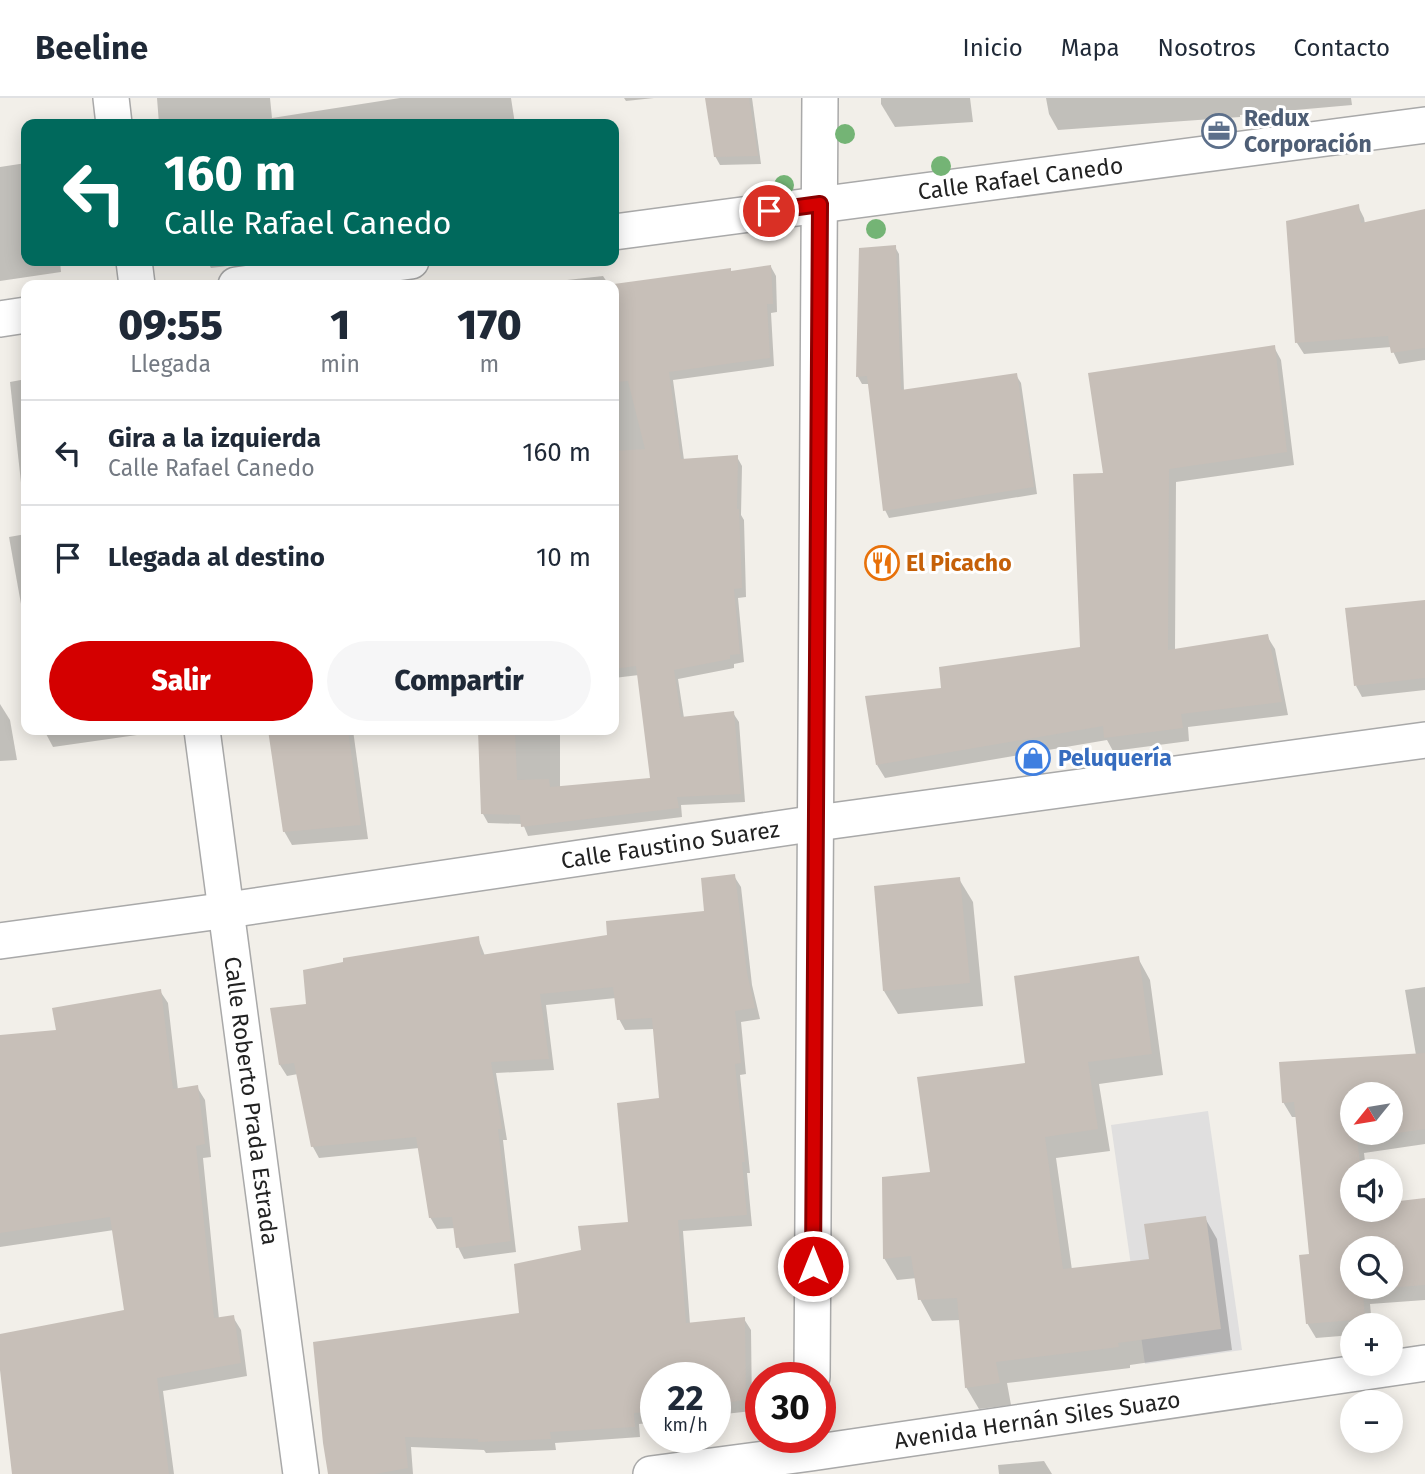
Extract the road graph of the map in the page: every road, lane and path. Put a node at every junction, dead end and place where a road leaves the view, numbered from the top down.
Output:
1 (111, 98) edge
2 (820, 98) edge
3 (113, 119) edge
4 (1425, 125) edge
5 (820, 204) junction
6 (619, 231) edge
7 (375, 266) edge
8 (272, 280) edge
9 (21, 316) edge
10 (0, 318) edge
11 (203, 735) edge
12 (1425, 740) edge
13 (817, 823) junction
14 (228, 910) junction
15 (0, 941) edge
16 (812, 1362) edge
17 (1425, 1363) edge
18 (811, 1455) edge
19 (301, 1474) edge
20 (651, 1474) edge

1 - 3 street
2 - 5 street
4 - 5 street, Calle Rafael Canedo
5 - 6 street, Calle Rafael Canedo
5 - 13 street
7 - 8 street
9 - 10 street
11 - 14 street, Calle Roberto Prada Estrada
12 - 13 street, Calle Faustino Suarez
13 - 14 street, Calle Faustino Suarez
13 - 16 street
14 - 15 street, Calle Faustino Suarez
14 - 19 street, Calle Roberto Prada Estrada
17 - 18 street, Avenida Hernán Siles Suazo
18 - 20 street, Avenida Hernán Siles Suazo

